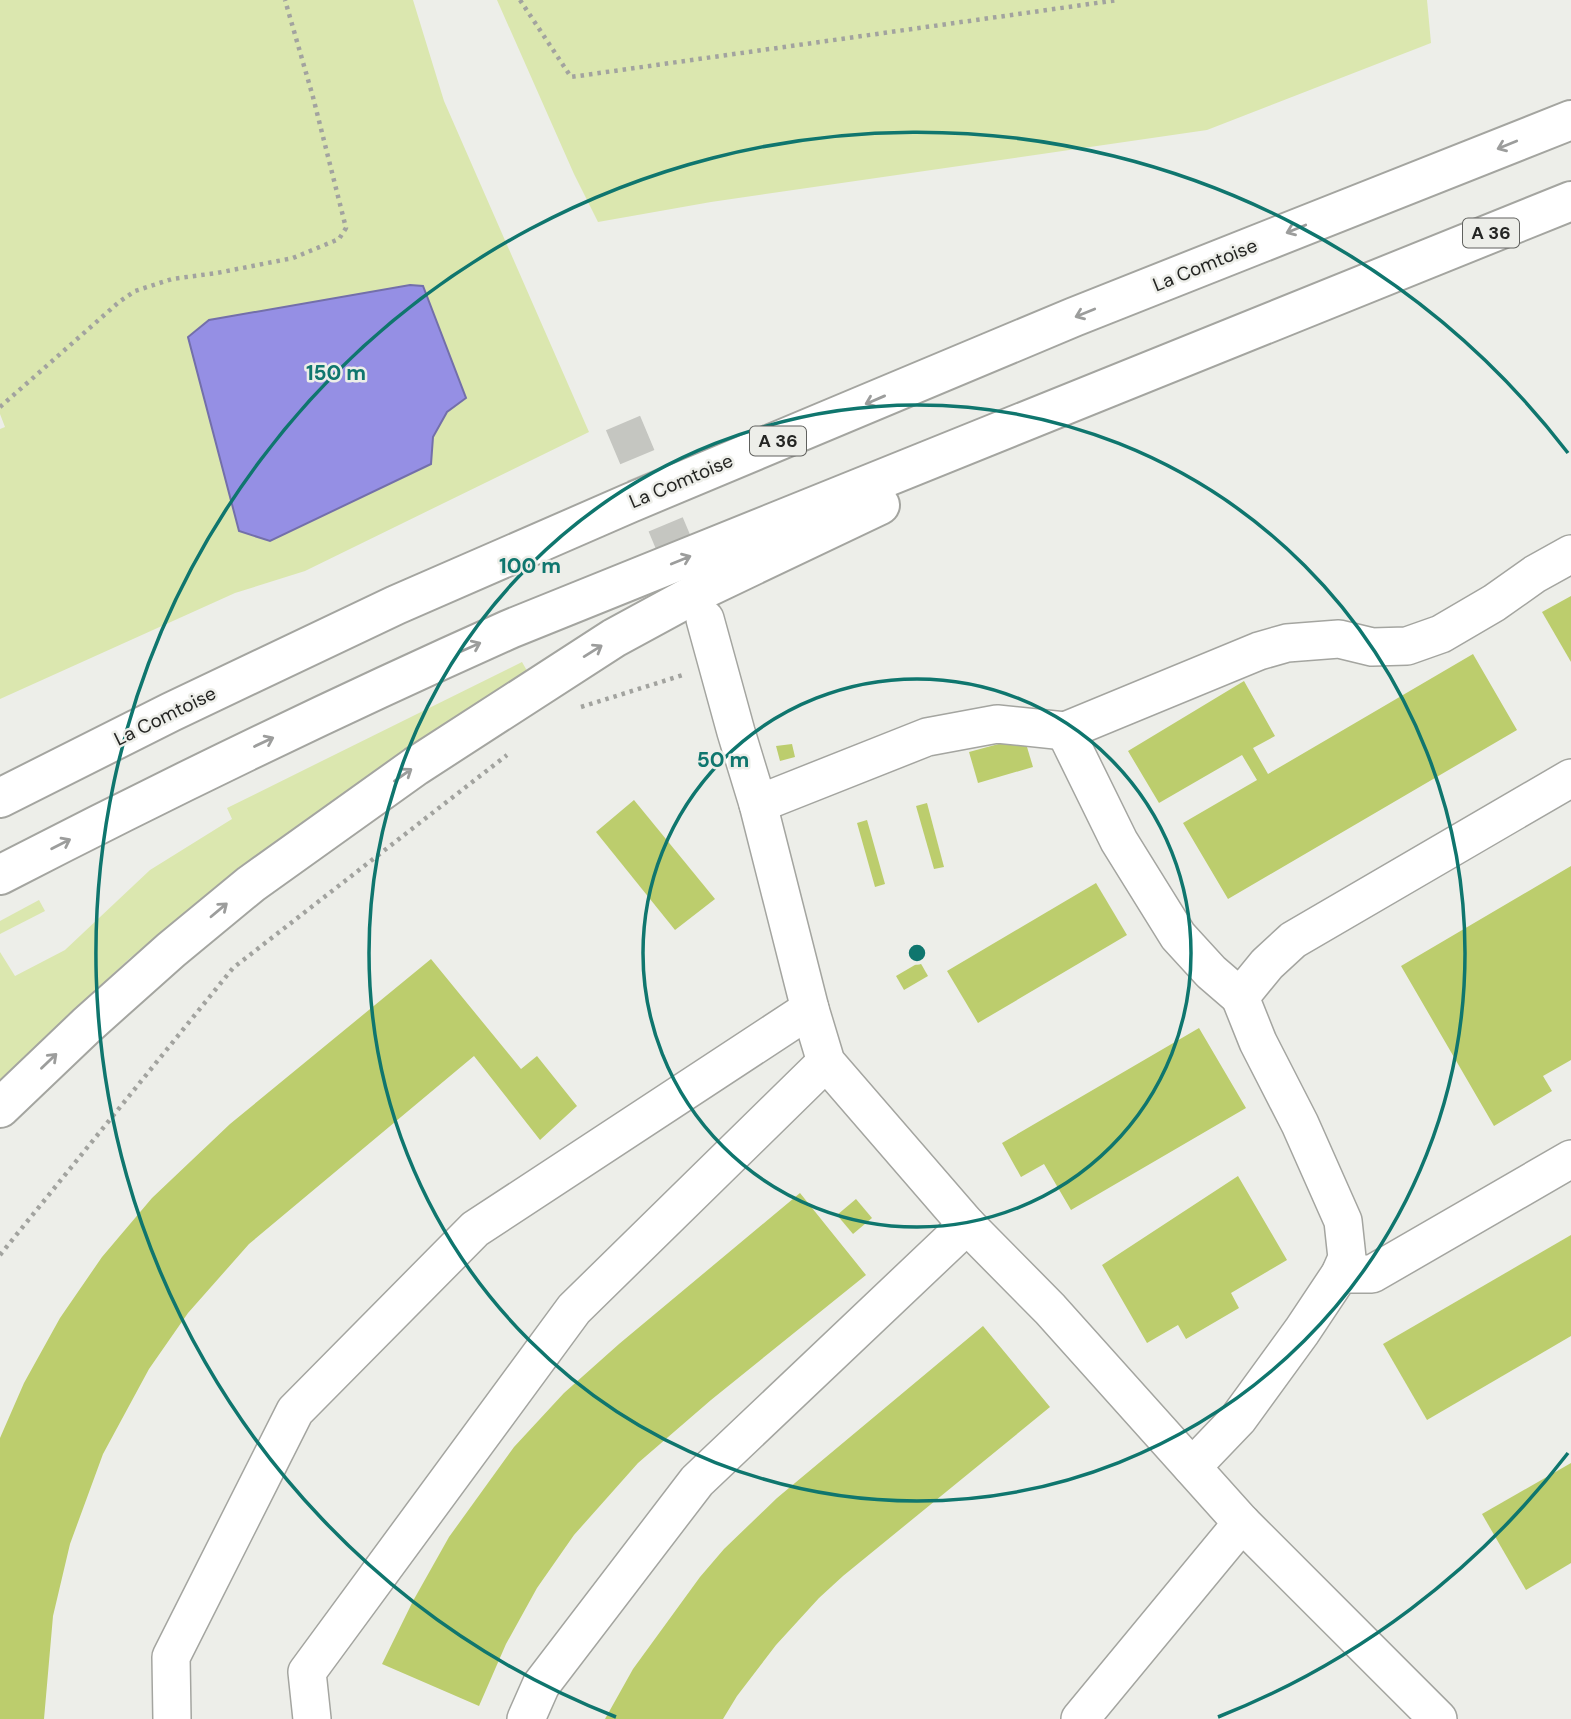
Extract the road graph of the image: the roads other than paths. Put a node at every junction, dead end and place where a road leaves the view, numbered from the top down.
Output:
1 (1571, 120) edge
2 (1571, 201) edge
3 (1410, 265) junction
4 (1571, 554) edge
5 (705, 620) tunnel mouth
6 (1065, 731) junction
7 (1571, 778) edge
8 (0, 798) edge
9 (758, 804) junction
10 (0, 875) edge
11 (1240, 997) junction
12 (810, 1009) junction
13 (827, 1062) junction
14 (0, 1108) edge
15 (1571, 1159) edge
16 (967, 1225) junction
17 (1340, 1274) junction
18 (1192, 1468) junction
19 (1241, 1523) junction
20 (173, 1719) edge
21 (312, 1719) edge
22 (526, 1719) edge
23 (1080, 1719) edge
24 (1438, 1719) edge

1 -> 8 highway, La Comtoise / A 36
2 - 3 highway, A 36
10 -> 3 highway, A 36
14 -> 3 highway
4 - 6 lane
5 - 9 lane
6 - 9 lane
6 - 11 lane
7 - 11 lane
9 - 12 lane
11 - 17 lane
12 - 13 lane
12 - 20 lane
13 - 16 lane
13 - 21 lane
15 - 17 lane
16 - 18 lane
16 - 22 lane
17 - 18 lane
18 - 19 lane
19 - 23 lane
19 - 24 lane

